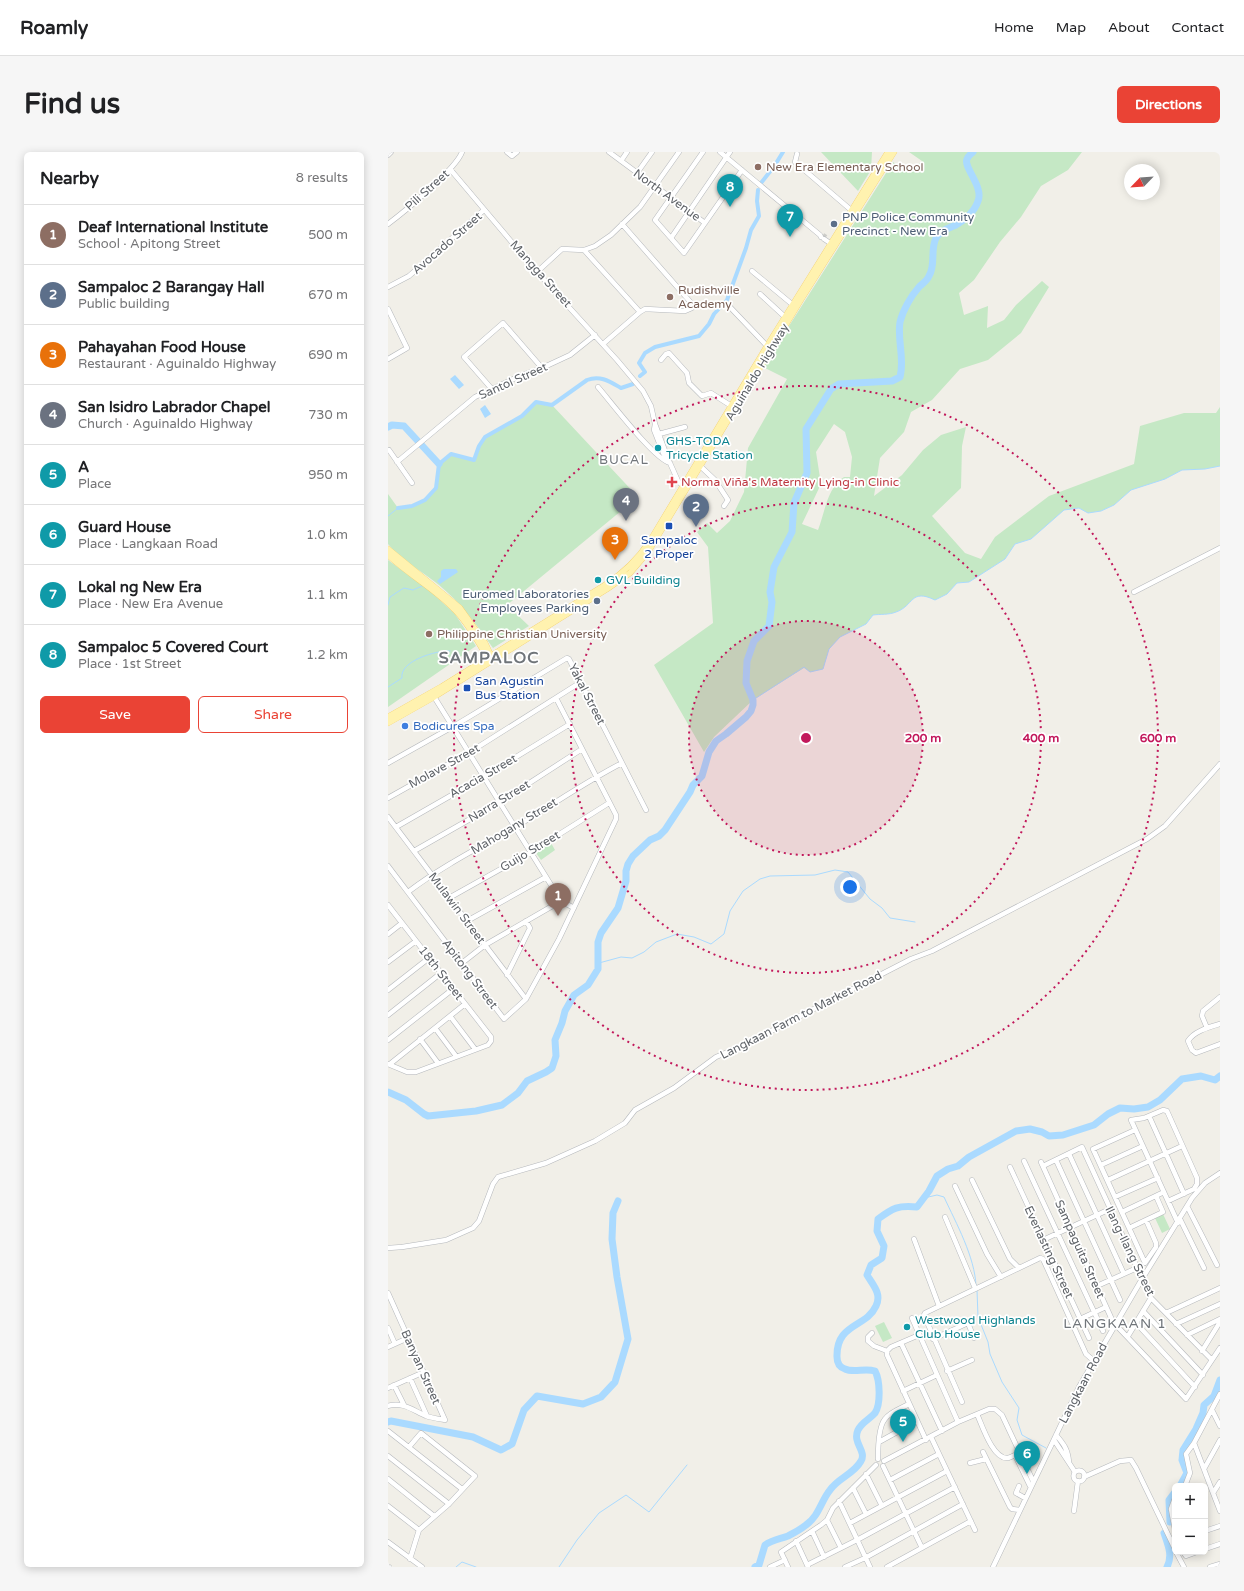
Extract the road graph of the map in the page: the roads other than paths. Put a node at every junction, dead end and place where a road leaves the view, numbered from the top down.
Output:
1 (391, 152) edge
2 (462, 152) edge
3 (507, 152) edge
4 (517, 152) edge
5 (609, 152) edge
6 (627, 152) edge
7 (652, 152) edge
8 (679, 152) edge
9 (703, 152) edge
10 (720, 152) edge
11 (730, 152) edge
12 (888, 152) edge
13 (894, 152) edge
14 (388, 154) edge
15 (797, 154) dead end
16 (727, 157) junction
17 (621, 161) junction
18 (450, 169) junction
19 (742, 170) junction
20 (637, 173) junction
21 (655, 186) junction
22 (671, 198) junction
23 (860, 201) junction
24 (484, 210) junction
25 (851, 210) junction
26 (690, 211) junction
27 (705, 223) junction
28 (388, 224) edge
29 (622, 224) junction
30 (671, 238) junction
31 (832, 244) junction
32 (584, 250) junction
33 (752, 271) dead end
34 (537, 272) junction
35 (388, 287) edge
36 (760, 294) dead end
37 (728, 305) dead end
38 (792, 305) junction
39 (388, 309) edge
40 (640, 312) junction
41 (785, 317) junction
42 (595, 335) junction
43 (603, 344) junction
44 (769, 348) junction
45 (388, 359) edge
46 (661, 360) dead end
47 (542, 368) junction
48 (598, 387) dead end
49 (491, 388) junction
50 (733, 407) junction
51 (654, 424) junction
52 (684, 427) dead end
53 (659, 434) junction
54 (389, 450) dead end
55 (669, 460) junction
56 (397, 462) junction
57 (699, 464) junction
58 (412, 483) dead end
59 (684, 488) junction
60 (724, 506) dead end
61 (1220, 548) edge
62 (388, 549) edge
63 (388, 555) edge
64 (1134, 592) dead end
65 (490, 658) junction
66 (581, 682) junction
67 (434, 695) junction
68 (556, 698) junction
69 (388, 717) edge
70 (388, 723) edge
71 (570, 724) junction
72 (454, 726) junction
73 (582, 749) junction
74 (470, 752) junction
75 (388, 763) edge
76 (622, 763) junction
77 (1220, 764) edge
78 (484, 776) junction
79 (596, 777) junction
80 (388, 798) edge
81 (500, 802) junction
82 (609, 803) junction
83 (646, 810) dead end
84 (388, 817) edge
85 (396, 827) junction
86 (515, 827) junction
87 (414, 851) junction
88 (531, 852) junction
89 (388, 866) edge
90 (432, 874) junction
91 (546, 877) junction
92 (408, 892) junction
93 (449, 898) junction
94 (561, 901) junction
95 (388, 905) edge
96 (574, 908) junction
97 (390, 911) edge
98 (467, 921) junction
99 (526, 921) junction
100 (402, 923) junction
101 (388, 934) edge
102 (416, 941) junction
103 (485, 945) junction
104 (429, 958) junction
105 (388, 962) edge
106 (462, 963) junction
107 (441, 973) junction
108 (507, 975) junction
109 (453, 989) junction
110 (388, 990) edge
111 (526, 999) junction
112 (1219, 999) edge
113 (465, 1004) junction
114 (388, 1015) edge
115 (450, 1016) junction
116 (1220, 1024) edge
117 (435, 1028) junction
118 (1208, 1028) junction
119 (388, 1040) edge
120 (420, 1040) junction
121 (1220, 1044) edge
122 (475, 1049) junction
123 (456, 1056) junction
124 (438, 1063) junction
125 (389, 1064) edge
126 (1150, 1116) junction
127 (1136, 1130) junction
128 (1143, 1146) junction
129 (1182, 1146) junction
130 (1166, 1153) junction
131 (1069, 1154) junction
132 (1056, 1160) junction
133 (1150, 1160) junction
134 (1024, 1161) dead end
135 (1101, 1165) junction
136 (1010, 1167) dead end
137 (1220, 1173) edge
138 (1158, 1178) junction
139 (972, 1180) dead end
140 (1108, 1180) junction
141 (955, 1186) dead end
142 (1164, 1192) junction
143 (1184, 1194) junction
144 (1156, 1196) junction
145 (1115, 1197) junction
146 (1168, 1201) junction
147 (1188, 1206) junction
148 (1110, 1209) junction
149 (1122, 1212) junction
150 (1097, 1215) junction
151 (945, 1217) dead end
152 (1146, 1220) junction
153 (1084, 1221) junction
154 (1179, 1221) junction
155 (1070, 1227) junction
156 (1129, 1228) junction
157 (1058, 1233) junction
158 (914, 1239) dead end
159 (1044, 1240) junction
160 (388, 1248) edge
161 (1217, 1266) dead end
162 (1019, 1268) junction
163 (1137, 1268) junction
164 (1204, 1268) dead end
165 (1124, 1274) junction
166 (1001, 1277) junction
167 (1142, 1279) junction
168 (1111, 1280) junction
169 (1097, 1286) junction
170 (975, 1288) junction
171 (1220, 1288) edge
172 (388, 1293) edge
173 (1151, 1298) junction
174 (1120, 1300) dead end
175 (1220, 1304) edge
176 (939, 1306) junction
177 (1106, 1307) junction
178 (1143, 1311) junction
179 (1094, 1312) junction
180 (1166, 1313) junction
181 (912, 1318) dead end
182 (1080, 1319) junction
183 (1220, 1319) edge
184 (1220, 1322) edge
185 (1136, 1323) junction
186 (1176, 1324) junction
187 (1115, 1325) junction
188 (388, 1328) edge
189 (1103, 1332) dead end
190 (872, 1334) dead end
191 (919, 1335) junction
192 (1187, 1335) junction
193 (1128, 1336) junction
194 (408, 1338) junction
195 (974, 1338) dead end
196 (1089, 1338) dead end
197 (933, 1339) junction
198 (901, 1343) junction
199 (395, 1344) junction
200 (388, 1347) edge
201 (1220, 1348) edge
202 (1202, 1350) junction
203 (887, 1351) junction
204 (972, 1360) dead end
205 (1212, 1360) junction
206 (1094, 1361) junction
207 (947, 1371) junction
208 (424, 1372) junction
209 (1203, 1375) junction
210 (937, 1376) junction
211 (410, 1378) junction
212 (920, 1383) junction
213 (394, 1385) junction
214 (1195, 1387) junction
215 (388, 1388) edge
216 (903, 1391) junction
217 (1220, 1394) edge
218 (962, 1402) dead end
219 (389, 1403) edge
220 (909, 1404) junction
221 (404, 1405) junction
222 (1212, 1410) junction
223 (977, 1414) junction
224 (427, 1416) junction
225 (917, 1421) junction
226 (958, 1422) junction
227 (1220, 1426) edge
228 (942, 1431) junction
229 (388, 1432) edge
230 (1055, 1438) junction
231 (928, 1439) junction
232 (1220, 1440) edge
233 (879, 1442) junction
234 (1194, 1443) junction
235 (409, 1447) junction
236 (983, 1452) dead end
237 (939, 1454) junction
238 (1017, 1454) junction
239 (388, 1456) edge
240 (878, 1459) junction
241 (986, 1459) junction
242 (884, 1461) junction
243 (970, 1463) dead end
244 (876, 1465) junction
245 (883, 1466) junction
246 (1204, 1469) junction
247 (947, 1470) junction
248 (1025, 1470) junction
249 (1075, 1472) junction
250 (866, 1474) junction
251 (1084, 1477) junction
252 (388, 1480) edge
253 (890, 1480) junction
254 (1033, 1481) junction
255 (1078, 1482) junction
256 (1220, 1482) edge
257 (1188, 1483) edge
258 (1019, 1486) dead end
259 (1030, 1486) junction
260 (955, 1487) junction
261 (853, 1488) junction
262 (462, 1489) junction
263 (1216, 1490) edge
264 (898, 1497) junction
265 (1025, 1498) junction
266 (840, 1501) junction
267 (449, 1504) junction
268 (963, 1504) junction
269 (882, 1506) junction
270 (388, 1507) edge
271 (1220, 1508) edge
272 (1020, 1510) junction
273 (1074, 1511) dead end
274 (866, 1514) junction
275 (906, 1514) junction
276 (434, 1516) junction
277 (827, 1520) junction
278 (971, 1521) junction
279 (850, 1523) junction
280 (1220, 1526) edge
281 (420, 1530) junction
282 (975, 1530) dead end
283 (1208, 1530) edge
284 (914, 1531) junction
285 (812, 1532) junction
286 (857, 1540) junction
287 (796, 1541) junction
288 (388, 1542) edge
289 (1172, 1543) edge
290 (1220, 1544) edge
291 (841, 1548) junction
292 (922, 1548) junction
293 (1208, 1549) edge
294 (1178, 1555) edge
295 (824, 1557) junction
296 (865, 1558) junction
297 (410, 1559) junction
298 (785, 1560) junction
299 (1220, 1564) edge
300 (808, 1566) edge
301 (422, 1567) edge
302 (770, 1567) edge
303 (788, 1567) edge
304 (845, 1567) edge
305 (870, 1567) edge
306 (887, 1567) edge
307 (992, 1567) edge
308 (1184, 1567) edge
309 (1210, 1567) edge

1 - 14 street
2 - 18 street, Pili Street
3 - 4 street
5 - 17 street, North Avenue
6 - 17 street
7 - 20 street
8 - 21 street
9 - 22 street
10 - 16 street
11 - 16 street
12 - 23 main road, Aguinaldo Highway
13 - 23 main road, Aguinaldo Highway
15 - 25 street
16 - 19 street
16 - 26 street
17 - 20 street, North Avenue
18 - 24 street, Mangga Street
18 - 28 street, Pili Street
19 - 27 street
19 - 31 street
20 - 21 street, North Avenue
21 - 22 street, North Avenue
21 - 29 street
22 - 26 street, North Avenue
22 - 30 street
23 - 25 main road, Aguinaldo Highway
23 - 31 main road, Aguinaldo Highway
24 - 34 street, Mangga Street
24 - 35 street, Avocado Street
25 - 31 main road, Aguinaldo Highway
26 - 27 street, North Avenue
26 - 30 street
27 - 30 street
29 - 32 street
29 - 40 street
31 - 38 main road, Aguinaldo Highway
31 - 44 main road, Aguinaldo Highway
32 - 34 street
32 - 40 street
33 - 38 street
34 - 42 street, Mangga Street
36 - 41 street
37 - 44 street
38 - 41 main road, Aguinaldo Highway
39 - 45 street
40 - 43 street
41 - 44 main road, Aguinaldo Highway
42 - 43 street, Mangga Street
42 - 47 street, Santol Street
43 - 51 street, Mangga Street
44 - 50 main road, Aguinaldo Highway
46 - 50 street
47 - 49 street, Santol Street
47 - 49 street
48 - 55 street
49 - 56 street, Santol Street
50 - 57 main road, Aguinaldo Highway
51 - 53 street
51 - 55 street
52 - 53 street
53 - 55 street
54 - 56 street
55 - 59 street
56 - 58 street
57 - 59 main road, Aguinaldo Highway
57 - 60 street
59 - 65 main road, Aguinaldo Highway
61 - 64 street
62 - 65 main road
63 - 65 main road
65 - 67 main road, Aguinaldo Highway
66 - 68 street, Molave Street
66 - 72 street, Yakal Street
66 - 76 street, Yakal Street
67 - 69 main road, Aguinaldo Highway
67 - 70 main road, Aguinaldo Highway
67 - 72 street
68 - 71 street, Apitong Street
68 - 74 street, Molave Street
71 - 73 street, Apitong Street
71 - 78 street, Acacia Street
72 - 74 street
72 - 75 street, Yakal Street
73 - 79 street, Apitong Street
73 - 81 street, Narra Street
74 - 78 street
74 - 80 street, Molave Street
76 - 79 street, Mahogany Street
76 - 83 street, Yakal Street
77 - 160 street, Langkaan Farm to Market Road
78 - 81 street
78 - 85 street, Acacia Street
79 - 82 street, Apitong Street
79 - 86 street, Mahogany Street
81 - 86 street
81 - 87 street, Narra Street
82 - 88 street, Guijo Street
82 - 96 street, Apitong Street
84 - 85 street, Mulawin Street
85 - 87 street, Mulawin Street
86 - 88 street
86 - 90 street, Mahogany Street
87 - 90 street, Mulawin Street
88 - 91 street
88 - 93 street, Guijo Street
89 - 92 street, Apitong Street
90 - 92 street, Mahogany Street
90 - 93 street, Mulawin Street
91 - 94 street
91 - 98 street
92 - 106 street, Apitong Street
93 - 98 street, Mulawin Street
94 - 96 street
94 - 99 street
95 - 97 street, 18th Street
96 - 111 street, Apitong Street
97 - 100 street, 18th Street
98 - 103 street, Mulawin Street
99 - 103 street
99 - 108 street
100 - 101 street
100 - 102 street, 18th Street
102 - 104 street, 18th Street
102 - 105 street
103 - 106 street
103 - 108 street, Mulawin Street
104 - 107 street, 18th Street
104 - 110 street
106 - 111 street, Apitong Street
107 - 109 street, 18th Street
107 - 114 street
108 - 111 street, Mulawin Street
109 - 113 street, 18th Street
109 - 119 street
112 - 118 street
113 - 115 street
113 - 122 street, 18th Street
115 - 117 street
115 - 122 street
116 - 118 street
117 - 120 street
117 - 123 street
118 - 121 street
120 - 124 street
120 - 125 street
122 - 123 street
123 - 124 street
124 - 125 street
126 - 127 street
126 - 129 street
126 - 130 street
127 - 128 street
127 - 135 street
128 - 133 street
128 - 135 street
129 - 130 street
129 - 143 street
130 - 133 street
130 - 143 street
131 - 132 street
131 - 148 street, Ilang-Ilang Street
131 - 150 street
132 - 153 street
132 - 155 street, Sampaguita Street
133 - 138 street
133 - 140 street
134 - 157 street
135 - 140 street
136 - 159 street, Everlasting Street
137 - 147 street, Langkaan Road
138 - 142 street
138 - 145 street
139 - 162 street
140 - 145 street
141 - 166 street
142 - 144 street
142 - 146 street
143 - 146 street
144 - 149 street
144 - 152 street
145 - 149 street
146 - 154 street
147 - 154 street, Langkaan Road
147 - 161 street
148 - 150 street
148 - 163 street, Ilang-Ilang Street
149 - 156 street
150 - 153 street
150 - 165 street
151 - 170 street
152 - 156 street
152 - 156 street
153 - 155 street
153 - 168 street
154 - 164 street
154 - 167 street, Langkaan Road
155 - 157 street
155 - 169 street, Sampaguita Street
157 - 159 street
157 - 179 street
158 - 176 street
159 - 182 street, Everlasting Street
162 - 166 street
162 - 206 street
163 - 165 street
163 - 167 street, Ilang-Ilang Street
165 - 168 street
166 - 170 street
167 - 173 street, Ilang-Ilang Street
167 - 187 street, Langkaan Road
168 - 169 street
168 - 174 street
169 - 177 street, Sampaguita Street
170 - 176 street
171 - 180 street
172 - 194 street, Banyan Street
173 - 178 street
173 - 180 street, Ilang-Ilang Street
175 - 186 street
176 - 197 street
177 - 179 street
177 - 187 street, Sampaguita Street
178 - 185 street
178 - 209 street
179 - 182 street
179 - 189 street
180 - 186 street, Ilang-Ilang Street
181 - 191 street
182 - 196 street, Everlasting Street
183 - 192 street
184 - 202 street
185 - 193 street
185 - 214 street
186 - 192 street, Ilang-Ilang Street
187 - 193 street, Sampaguita Street
187 - 206 street, Langkaan Road
188 - 199 street
190 - 203 street
191 - 198 street
191 - 210 street
192 - 202 street, Ilang-Ilang Street
193 - 214 street, Sampaguita Street
194 - 199 street
194 - 208 street, Banyan Street
195 - 197 street
197 - 207 street
198 - 203 street
198 - 212 street
199 - 200 street
201 - 205 street
202 - 205 street, Ilang-Ilang Street
203 - 216 street
204 - 207 street
205 - 209 street
206 - 230 street, Langkaan Road
207 - 218 street
208 - 211 street
208 - 224 street, Banyan Street
209 - 214 street
210 - 212 street
210 - 226 street
211 - 213 street
211 - 224 street
212 - 216 street
212 - 228 street
213 - 215 street
213 - 221 street
216 - 220 street
217 - 222 street
219 - 221 street
220 - 225 street
220 - 233 street
221 - 224 street
222 - 227 street
222 - 234 street
223 - 226 street
223 - 238 street
223 - 238 street
225 - 231 street
225 - 233 street
226 - 228 street
228 - 231 street
229 - 235 street
230 - 249 street
230 - 254 street, Langkaan Road
231 - 237 street
231 - 242 street
232 - 246 street
233 - 240 street
234 - 246 street
234 - 257 street
235 - 262 street
235 - 262 street
236 - 241 street
237 - 247 street
237 - 253 street
238 - 248 street
239 - 267 street
240 - 242 street
240 - 244 street
241 - 243 street
241 - 272 street
242 - 245 street
244 - 245 street
244 - 250 street
245 - 253 street
246 - 263 street
247 - 260 street
247 - 264 street
248 - 254 street
248 - 259 street
249 - 251 street
249 - 255 street
250 - 261 street
250 - 269 street
251 - 255 street
251 - 289 street
252 - 276 street
253 - 264 street
254 - 259 street, Langkaan Road
255 - 273 street
256 - 263 street
258 - 265 street
259 - 265 street, Langkaan Road
260 - 268 street
260 - 275 street
261 - 266 street
261 - 274 street
262 - 267 street
263 - 271 street
264 - 269 street
264 - 275 street
265 - 272 street, Langkaan Road
266 - 277 street
266 - 279 street
267 - 276 street
268 - 278 street
268 - 284 street
269 - 274 street
270 - 281 street
272 - 307 street, Langkaan Road
274 - 279 street
275 - 284 street
275 - 286 street
276 - 281 street
277 - 285 street
277 - 291 street
278 - 282 street
278 - 292 street
279 - 286 street
280 - 283 street
281 - 297 street
284 - 292 street
284 - 296 street
285 - 287 street
285 - 295 street
286 - 291 street
286 - 296 street
287 - 298 street
287 - 300 street
288 - 297 street
290 - 293 street
291 - 295 street
292 - 306 street
294 - 308 street
295 - 300 street
296 - 304 street
296 - 305 street
297 - 301 street
298 - 302 street
298 - 303 street
299 - 309 street

